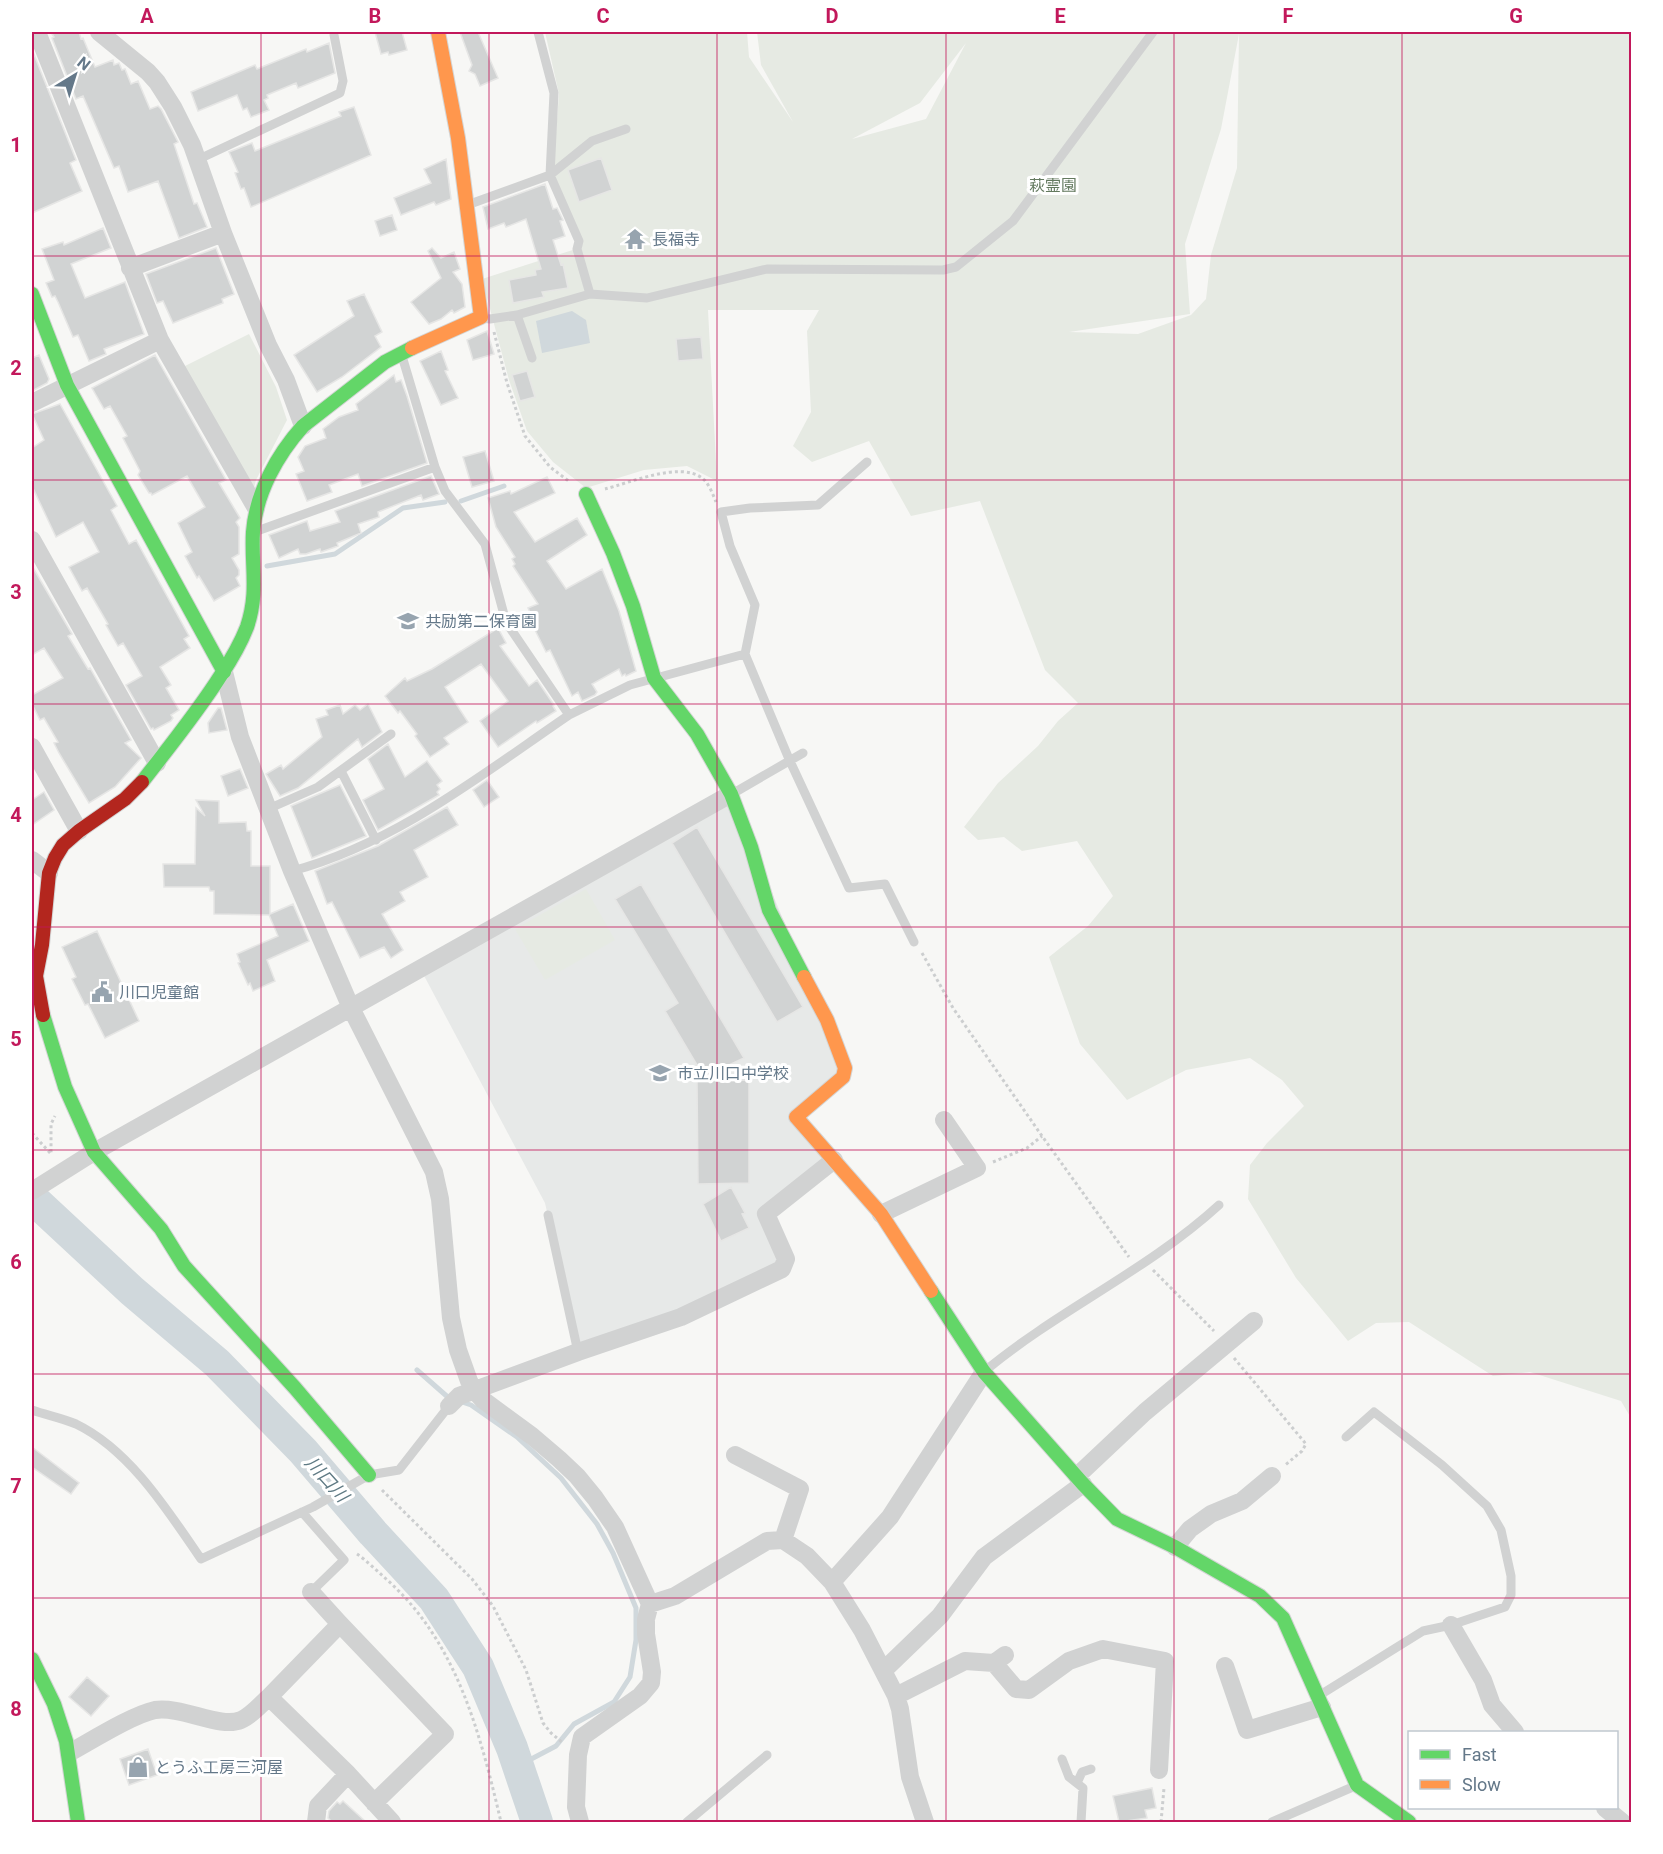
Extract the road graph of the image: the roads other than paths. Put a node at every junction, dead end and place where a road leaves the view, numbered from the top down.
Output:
1 (37, 32) edge
2 (99, 32) edge
3 (438, 32) edge
4 (538, 32) edge
5 (1153, 32) edge
6 (334, 35) dead end
7 (626, 129) dead end
8 (197, 160) junction
9 (550, 175) junction
10 (467, 205) junction
11 (223, 233) junction
12 (130, 268) junction
13 (32, 294) edge
14 (590, 294) junction
15 (517, 315) junction
16 (486, 318) junction
17 (160, 340) junction
18 (401, 352) junction
19 (532, 358) dead end
20 (67, 385) junction
21 (32, 403) edge
22 (303, 426) junction
23 (867, 462) dead end
24 (435, 467) junction
25 (586, 494) road end
26 (256, 508) junction
27 (253, 533) junction
28 (32, 540) edge
29 (745, 654) junction
30 (224, 672) junction
31 (654, 678) junction
32 (569, 715) junction
33 (391, 734) dead end
34 (32, 747) edge
35 (803, 753) dead end
36 (789, 759) junction
37 (157, 763) junction
38 (341, 771) junction
39 (731, 794) junction
40 (268, 809) junction
41 (79, 831) junction
42 (376, 840) junction
43 (32, 860) edge
44 (292, 870) junction
45 (49, 873) junction
46 (914, 942) road end
47 (351, 1008) junction
48 (944, 1120) dead end
49 (94, 1152) junction
50 (834, 1160) junction
51 (32, 1191) edge
52 (1219, 1205) dead end
53 (881, 1214) junction
54 (548, 1215) dead end
55 (1254, 1321) dead end
56 (578, 1352) junction
57 (984, 1372) junction
58 (461, 1398) junction
59 (32, 1410) edge
60 (1346, 1437) dead end
61 (735, 1455) dead end
62 (1272, 1476) road end
63 (366, 1477) junction
64 (1080, 1480) junction
65 (302, 1512) junction
66 (783, 1540) junction
67 (1175, 1547) junction
68 (832, 1582) junction
69 (311, 1592) joint
70 (650, 1604) junction
71 (340, 1624) junction
72 (1451, 1625) junction
73 (32, 1659) edge
74 (1225, 1666) dead end
75 (884, 1670) junction
76 (896, 1696) junction
77 (269, 1697) junction
78 (1320, 1701) junction
79 (1514, 1731) edge
80 (69, 1753) junction
81 (767, 1755) dead end
82 (1062, 1759) dead end
83 (1091, 1769) dead end
84 (1159, 1770) dead end
85 (348, 1774) junction
86 (1077, 1783) junction
87 (1357, 1785) junction
88 (374, 1803) junction
89 (1606, 1809) edge
90 (78, 1822) edge
91 (316, 1822) edge
92 (393, 1822) edge
93 (580, 1822) edge
94 (687, 1822) edge
95 (925, 1822) edge
96 (1081, 1822) edge
97 (1272, 1822) edge
98 (1409, 1822) edge
99 (1622, 1822) edge

1 - 12 street
2 - 8 street
3 - 10 street
4 - 9 lane
5 - 14 lane
6 - 8 lane
7 - 9 lane
8 - 11 street
9 - 10 lane
9 - 14 lane
10 - 16 street
11 - 12 street
11 - 22 street
12 - 17 street
13 - 20 street
14 - 15 lane
15 - 16 lane
15 - 19 lane
16 - 18 street
17 - 20 street
17 - 26 street
18 - 22 street
18 - 24 lane
20 - 21 street
20 - 30 street
22 - 26 street
23 - 29 lane
24 - 27 lane
24 - 32 lane
25 - 31 street
26 - 27 street
27 - 30 street
28 - 37 street
29 - 31 lane
29 - 36 lane
30 - 37 street
30 - 40 street
31 - 32 lane
31 - 39 street
32 - 42 lane
33 - 38 lane
34 - 41 street
35 - 36 lane
36 - 39 lane
36 - 46 lane
37 - 41 street
38 - 40 lane
38 - 42 lane
39 - 47 street
39 - 50 street
40 - 44 street
41 - 45 street
42 - 44 lane
43 - 45 street
44 - 47 street
45 - 49 street
47 - 49 street
47 - 58 street
48 - 53 street
49 - 51 street
49 - 63 street
50 - 53 street
50 - 56 street
52 - 57 lane
53 - 57 street
54 - 56 lane
55 - 64 street
56 - 58 street
57 - 64 street
57 - 68 street
58 - 63 lane
58 - 70 street
59 - 65 lane
60 - 72 lane
61 - 66 street
62 - 67 street
63 - 65 lane
64 - 67 street
64 - 75 street
65 - 69 lane
66 - 68 street
66 - 70 street
67 - 78 street
68 - 75 street
69 - 71 street
70 - 93 street
71 - 77 street
71 - 88 street
72 - 78 lane
72 - 79 street
73 - 80 street
74 - 78 street
75 - 76 street
76 - 84 street
76 - 95 street
77 - 80 street
77 - 85 street
78 - 87 street
80 - 90 street
81 - 94 lane
82 - 86 lane
83 - 86 lane
85 - 88 street
85 - 91 street
86 - 96 lane
87 - 97 lane
87 - 98 street
88 - 92 street
89 - 99 street

